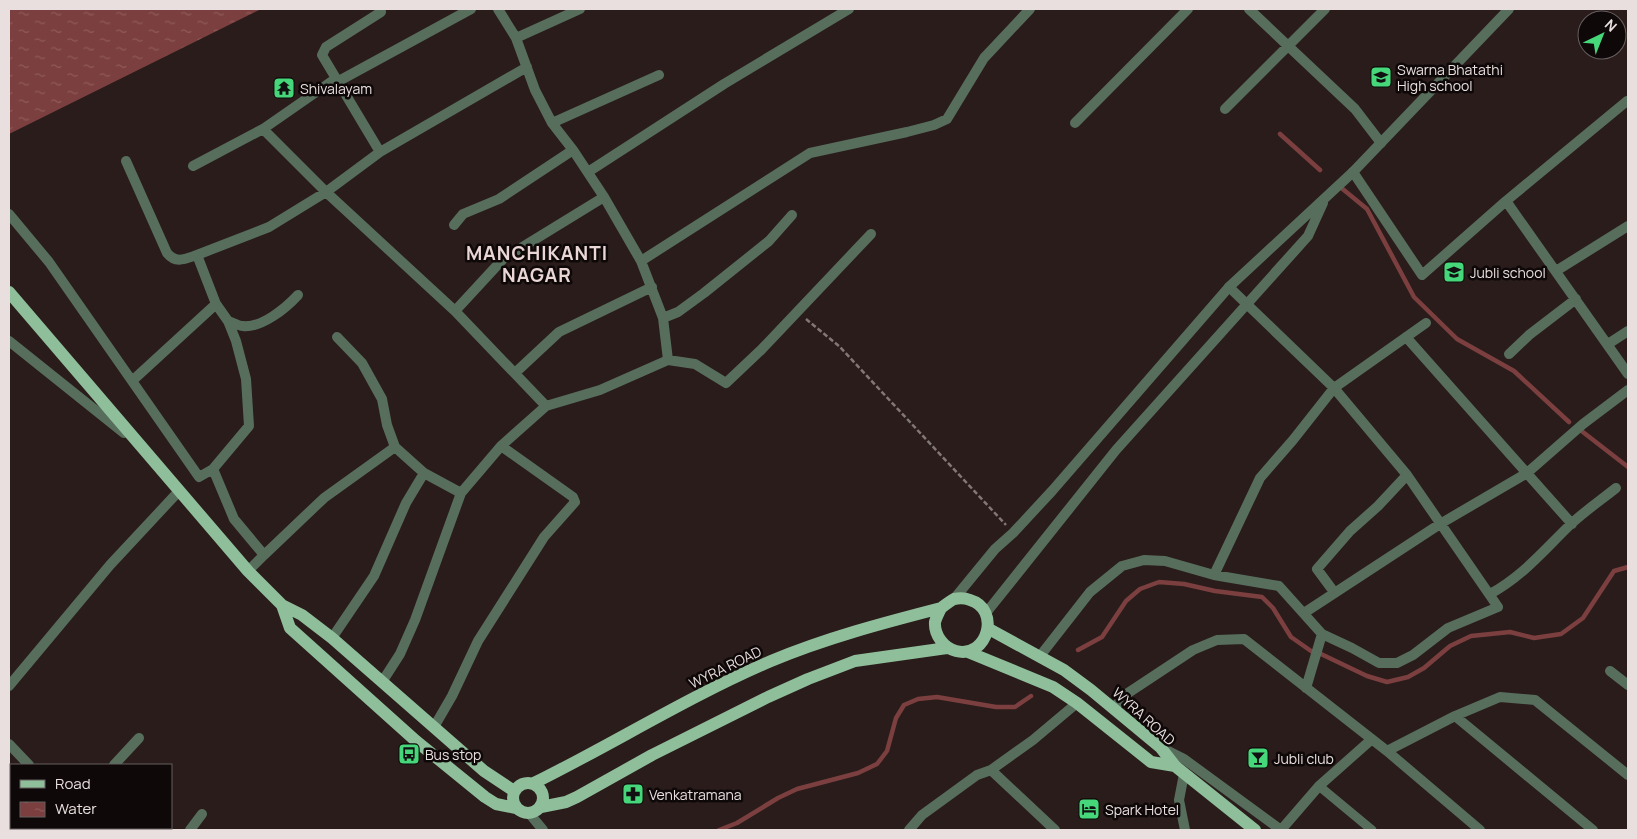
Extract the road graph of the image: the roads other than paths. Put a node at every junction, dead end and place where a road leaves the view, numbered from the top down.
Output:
1 (472, 9) edge
2 (498, 9) edge
3 (580, 9) edge
4 (849, 9) edge
5 (1030, 9) edge
6 (1188, 9) edge
7 (1249, 9) edge
8 (1325, 9) edge
9 (1509, 9) edge
10 (381, 12) dead end
11 (516, 38) junction
12 (1288, 47) junction
13 (527, 68) junction
14 (659, 75) dead end
15 (336, 81) junction
16 (1628, 101) edge
17 (1225, 109) dead end
18 (552, 123) junction
19 (1074, 123) dead end
20 (263, 129) junction
21 (1381, 143) junction
22 (573, 150) junction
23 (380, 152) junction
24 (126, 161) dead end
25 (193, 166) dead end
26 (588, 172) junction
27 (1352, 172) junction
28 (326, 192) junction
29 (604, 197) junction
30 (1326, 197) junction
31 (1506, 201) junction
32 (9, 214) edge
33 (792, 215) dead end
34 (454, 225) dead end
35 (1628, 226) edge
36 (871, 234) dead end
37 (197, 255) junction
38 (641, 260) junction
39 (1556, 271) junction
40 (652, 287) junction
41 (1229, 287) junction
42 (9, 292) edge
43 (298, 294) dead end
44 (1576, 299) junction
45 (1246, 303) junction
46 (216, 304) junction
47 (455, 310) junction
48 (663, 318) junction
49 (228, 321) junction
50 (1426, 323) dead end
51 (1628, 331) edge
52 (337, 337) dead end
53 (1406, 337) junction
54 (9, 342) edge
55 (1608, 344) junction
56 (1509, 354) dead end
57 (668, 360) junction
58 (514, 373) junction
59 (1628, 374) edge
60 (132, 381) junction
61 (1334, 388) junction
62 (1628, 390) edge
63 (546, 406) junction
64 (139, 444) junction
65 (501, 446) junction
66 (394, 447) junction
67 (213, 469) junction
68 (424, 473) junction
69 (1527, 473) junction
70 (1407, 475) junction
71 (1616, 488) dead end
72 (179, 491) junction
73 (461, 493) junction
74 (1440, 524) junction
75 (1572, 524) junction
76 (264, 555) junction
77 (248, 571) junction
78 (1214, 575) junction
79 (1334, 592) junction
80 (1490, 594) junction
81 (954, 599) junction
82 (282, 605) junction
83 (941, 608) junction
84 (986, 613) junction
85 (1304, 613) junction
86 (989, 629) junction
87 (332, 638) junction
88 (1321, 638) junction
89 (948, 648) junction
90 (968, 652) junction
91 (1040, 656) junction
92 (1610, 671) dead end
93 (382, 682) junction
94 (1628, 685) edge
95 (9, 686) edge
96 (1306, 688) junction
97 (1077, 703) junction
98 (1113, 708) junction
99 (1454, 716) junction
100 (434, 727) junction
101 (140, 738) dead end
102 (1372, 739) junction
103 (9, 744) edge
104 (1161, 748) junction
105 (1387, 751) junction
106 (28, 764) edge
107 (115, 764) edge
108 (991, 770) junction
109 (1179, 770) junction
110 (1628, 775) edge
111 (534, 783) junction
112 (1319, 786) junction
113 (514, 791) junction
114 (541, 807) junction
115 (516, 808) junction
116 (529, 813) junction
117 (202, 814) dead end
118 (190, 830) edge
119 (543, 830) edge
120 (909, 830) edge
121 (1055, 830) edge
122 (1185, 830) edge
123 (1255, 830) edge
124 (1281, 830) edge
125 (1372, 830) edge
126 (1480, 830) edge
127 (1593, 830) edge

1 - 15 street
2 - 11 street
3 - 11 street
4 - 26 street
5 - 38 street
6 - 19 street
7 - 12 street
8 - 12 street
9 - 21 street
10 - 15 street
11 - 13 street
12 - 17 street
12 - 21 street
13 - 18 street
13 - 23 street
14 - 18 street
15 - 20 street
15 - 23 street
16 - 31 street
18 - 22 street
20 - 25 street
20 - 28 street
21 - 27 street
22 - 26 street
22 - 34 street
23 - 28 street
24 - 37 street
26 - 29 street
27 - 30 street
27 - 31 street
28 - 37 street
28 - 47 street
29 - 38 street
29 - 47 street
30 - 41 street
30 - 45 street
31 - 39 street
32 - 60 street
33 - 48 street
35 - 39 street
36 - 57 street
37 - 46 street
38 - 40 street
39 - 44 street
40 - 48 street
40 - 58 street
41 - 45 street
41 - 81 street
42 - 64 main road
43 - 49 street
44 - 55 street
44 - 56 street
45 - 61 street
45 - 84 street
46 - 49 street
46 - 60 street
47 - 58 street
48 - 57 street
49 - 67 street
50 - 53 street
51 - 55 street
52 - 66 street
53 - 61 street
53 - 69 street
54 - 64 street
55 - 59 street
57 - 63 street
58 - 63 street
60 - 67 street
61 - 70 street
61 - 78 street
62 - 69 street
63 - 65 street
64 - 72 main road
65 - 73 street
65 - 100 street
66 - 68 street
66 - 76 street
67 - 76 street
68 - 73 street
68 - 87 street
69 - 74 street
69 - 75 street
70 - 74 street
70 - 79 street
71 - 75 street
72 - 77 main road
72 - 95 street
73 - 93 street
74 - 79 street
74 - 80 street
75 - 80 street
76 - 77 street
77 - 82 main road
78 - 85 street
78 - 91 street
79 - 85 street
80 - 88 street
81 - 83 main road, WYRA ROAD
81 - 84 main road
82 - 87 main road
82 - 115 main road
83 - 89 main road
83 - 111 main road, WYRA ROAD
84 - 86 main road
85 - 88 street
86 - 90 main road
86 - 91 main road, WYRA ROAD
87 - 93 main road
88 - 96 street
89 - 90 main road, WYRA ROAD
89 - 114 main road, WYRA ROAD
90 - 97 main road, WYRA ROAD
91 - 98 main road, WYRA ROAD
92 - 94 street
93 - 100 main road
96 - 98 street
96 - 102 street
97 - 108 street
97 - 109 main road, WYRA ROAD
98 - 104 main road, WYRA ROAD
99 - 105 street
99 - 110 street
99 - 127 street
100 - 113 main road
101 - 107 street
102 - 105 street
102 - 112 street
103 - 106 street
104 - 109 main road, WYRA ROAD
104 - 124 street
105 - 126 street
108 - 120 street
108 - 121 street
109 - 122 street
109 - 123 main road, WYRA ROAD
111 - 113 main road
111 - 114 main road
112 - 124 street
112 - 125 lane
113 - 115 main road
114 - 116 main road
115 - 116 main road
116 - 119 street
117 - 118 street

